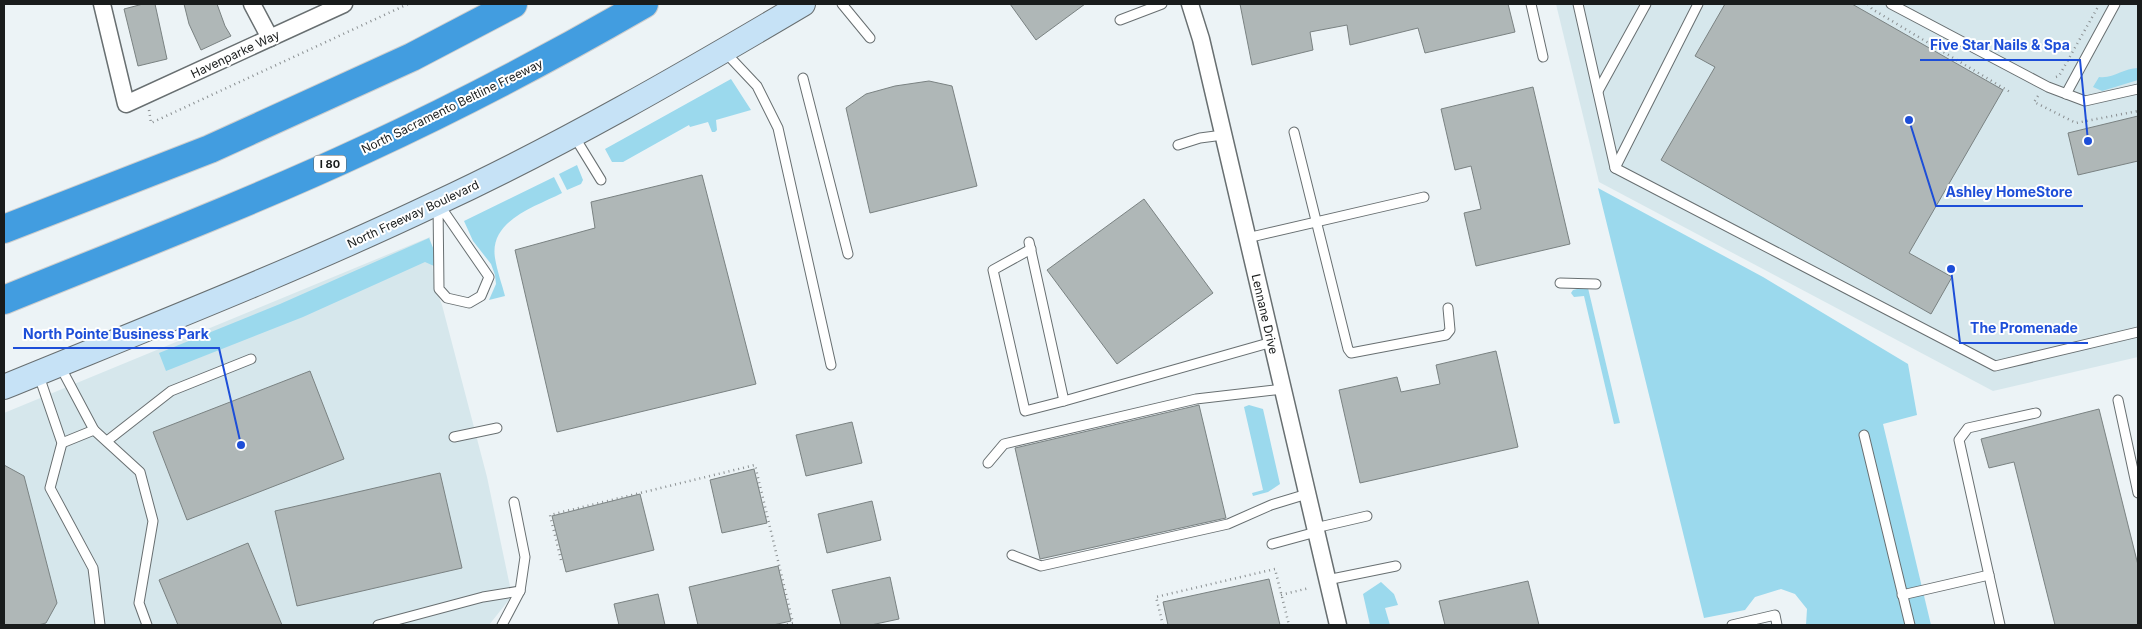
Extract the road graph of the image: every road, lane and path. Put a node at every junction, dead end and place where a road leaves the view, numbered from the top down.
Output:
1 (102, 4) edge
2 (252, 4) edge
3 (344, 4) edge
4 (408, 4) edge
5 (513, 4) edge
6 (644, 4) edge
7 (804, 4) edge
8 (842, 4) edge
9 (1162, 4) edge
10 (1190, 4) edge
11 (1531, 4) edge
12 (1578, 4) edge
13 (1646, 4) edge
14 (1698, 4) edge
15 (1868, 4) edge
16 (1878, 4) edge
17 (1891, 4) edge
18 (2100, 4) edge
19 (2115, 4) edge
20 (1872, 9) junction
21 (1120, 20) dead end
22 (270, 38) junction
23 (870, 38) dead end
24 (724, 51) junction
25 (1543, 57) dead end
26 (803, 78) dead end
27 (2044, 85) junction
28 (2138, 90) edge
29 (1598, 91) junction
30 (2010, 92) dead end
31 (147, 94) junction
32 (2066, 94) junction
33 (2138, 111) edge
34 (1294, 132) dead end
35 (1223, 134) junction
36 (574, 136) junction
37 (1178, 145) dead end
38 (1615, 168) junction
39 (601, 180) dead end
40 (1424, 197) dead end
41 (438, 203) junction
42 (1317, 222) junction
43 (4, 230) edge
44 (1247, 238) junction
45 (848, 254) dead end
46 (1560, 283) dead end
47 (1596, 284) dead end
48 (4, 300) edge
49 (1448, 308) dead end
50 (2138, 332) edge
51 (1272, 342) junction
52 (251, 359) dead end
53 (831, 365) dead end
54 (49, 368) junction
55 (4, 387) edge
56 (1283, 389) junction
57 (2118, 400) dead end
58 (1064, 401) junction
59 (2036, 414) dead end
60 (497, 428) dead end
61 (94, 430) junction
62 (1864, 435) dead end
63 (454, 437) dead end
64 (107, 442) junction
65 (62, 443) junction
66 (988, 463) dead end
67 (2138, 493) edge
68 (1307, 494) junction
69 (514, 502) dead end
70 (1366, 516) dead end
71 (1316, 530) junction
72 (1272, 544) dead end
73 (1012, 555) dead end
74 (561, 560) dead end
75 (1396, 566) dead end
76 (1989, 575) junction
77 (1328, 580) junction
78 (1308, 588) dead end
79 (520, 591) junction
80 (1282, 595) junction
81 (1902, 596) junction
82 (100, 625) edge
83 (147, 625) edge
84 (378, 625) edge
85 (502, 625) edge
86 (785, 625) edge
87 (1163, 625) edge
88 (1289, 625) edge
89 (1338, 625) edge
90 (1732, 625) edge
91 (1777, 625) edge
92 (1910, 625) edge
93 (2000, 625) edge

1 - 31 street, Havenparke Way
2 - 22 street
3 - 22 street, Havenparke Way
4 - 31 path
5 - 43 highway
6 - 48 highway, North Sacramento Beltline Freeway / I 80
7 - 24 street, North Freeway Boulevard
8 - 23 lane
9 - 21 lane
10 - 35 street, Lennane Drive
11 - 25 lane
12 - 29 lane
13 - 29 lane
14 - 38 lane
15 - 20 path
16 - 20 path
17 - 27 lane
18 - 27 path
19 - 32 lane
20 - 30 path
22 - 31 street, Havenparke Way
24 - 36 street, North Freeway Boulevard
24 - 53 lane
26 - 45 lane
27 - 32 lane
27 - 33 path
28 - 32 lane
29 - 38 lane
34 - 42 lane
35 - 37 lane
35 - 44 street, Lennane Drive
36 - 39 lane
36 - 41 street, North Freeway Boulevard
38 - 50 lane
40 - 42 lane
41 - 41 lane
41 - 54 street, North Freeway Boulevard
42 - 44 lane
42 - 49 lane
44 - 51 street, Lennane Drive
46 - 47 lane
51 - 56 street, Lennane Drive
51 - 58 lane
52 - 64 lane
54 - 55 street, North Freeway Boulevard
54 - 61 lane
54 - 65 lane
56 - 66 lane
56 - 68 street, Lennane Drive
57 - 67 lane
58 - 58 lane
59 - 76 lane
60 - 63 lane
61 - 64 lane
61 - 65 lane
62 - 81 lane
64 - 83 lane
65 - 82 lane
68 - 71 street, Lennane Drive
68 - 73 lane
69 - 79 lane
70 - 71 lane
71 - 72 lane
71 - 77 street, Lennane Drive
74 - 86 path
75 - 77 lane
76 - 81 lane
76 - 93 lane
77 - 89 street, Lennane Drive
78 - 80 path
79 - 84 lane
79 - 85 lane
80 - 87 path
80 - 88 path
81 - 92 lane
90 - 91 lane

